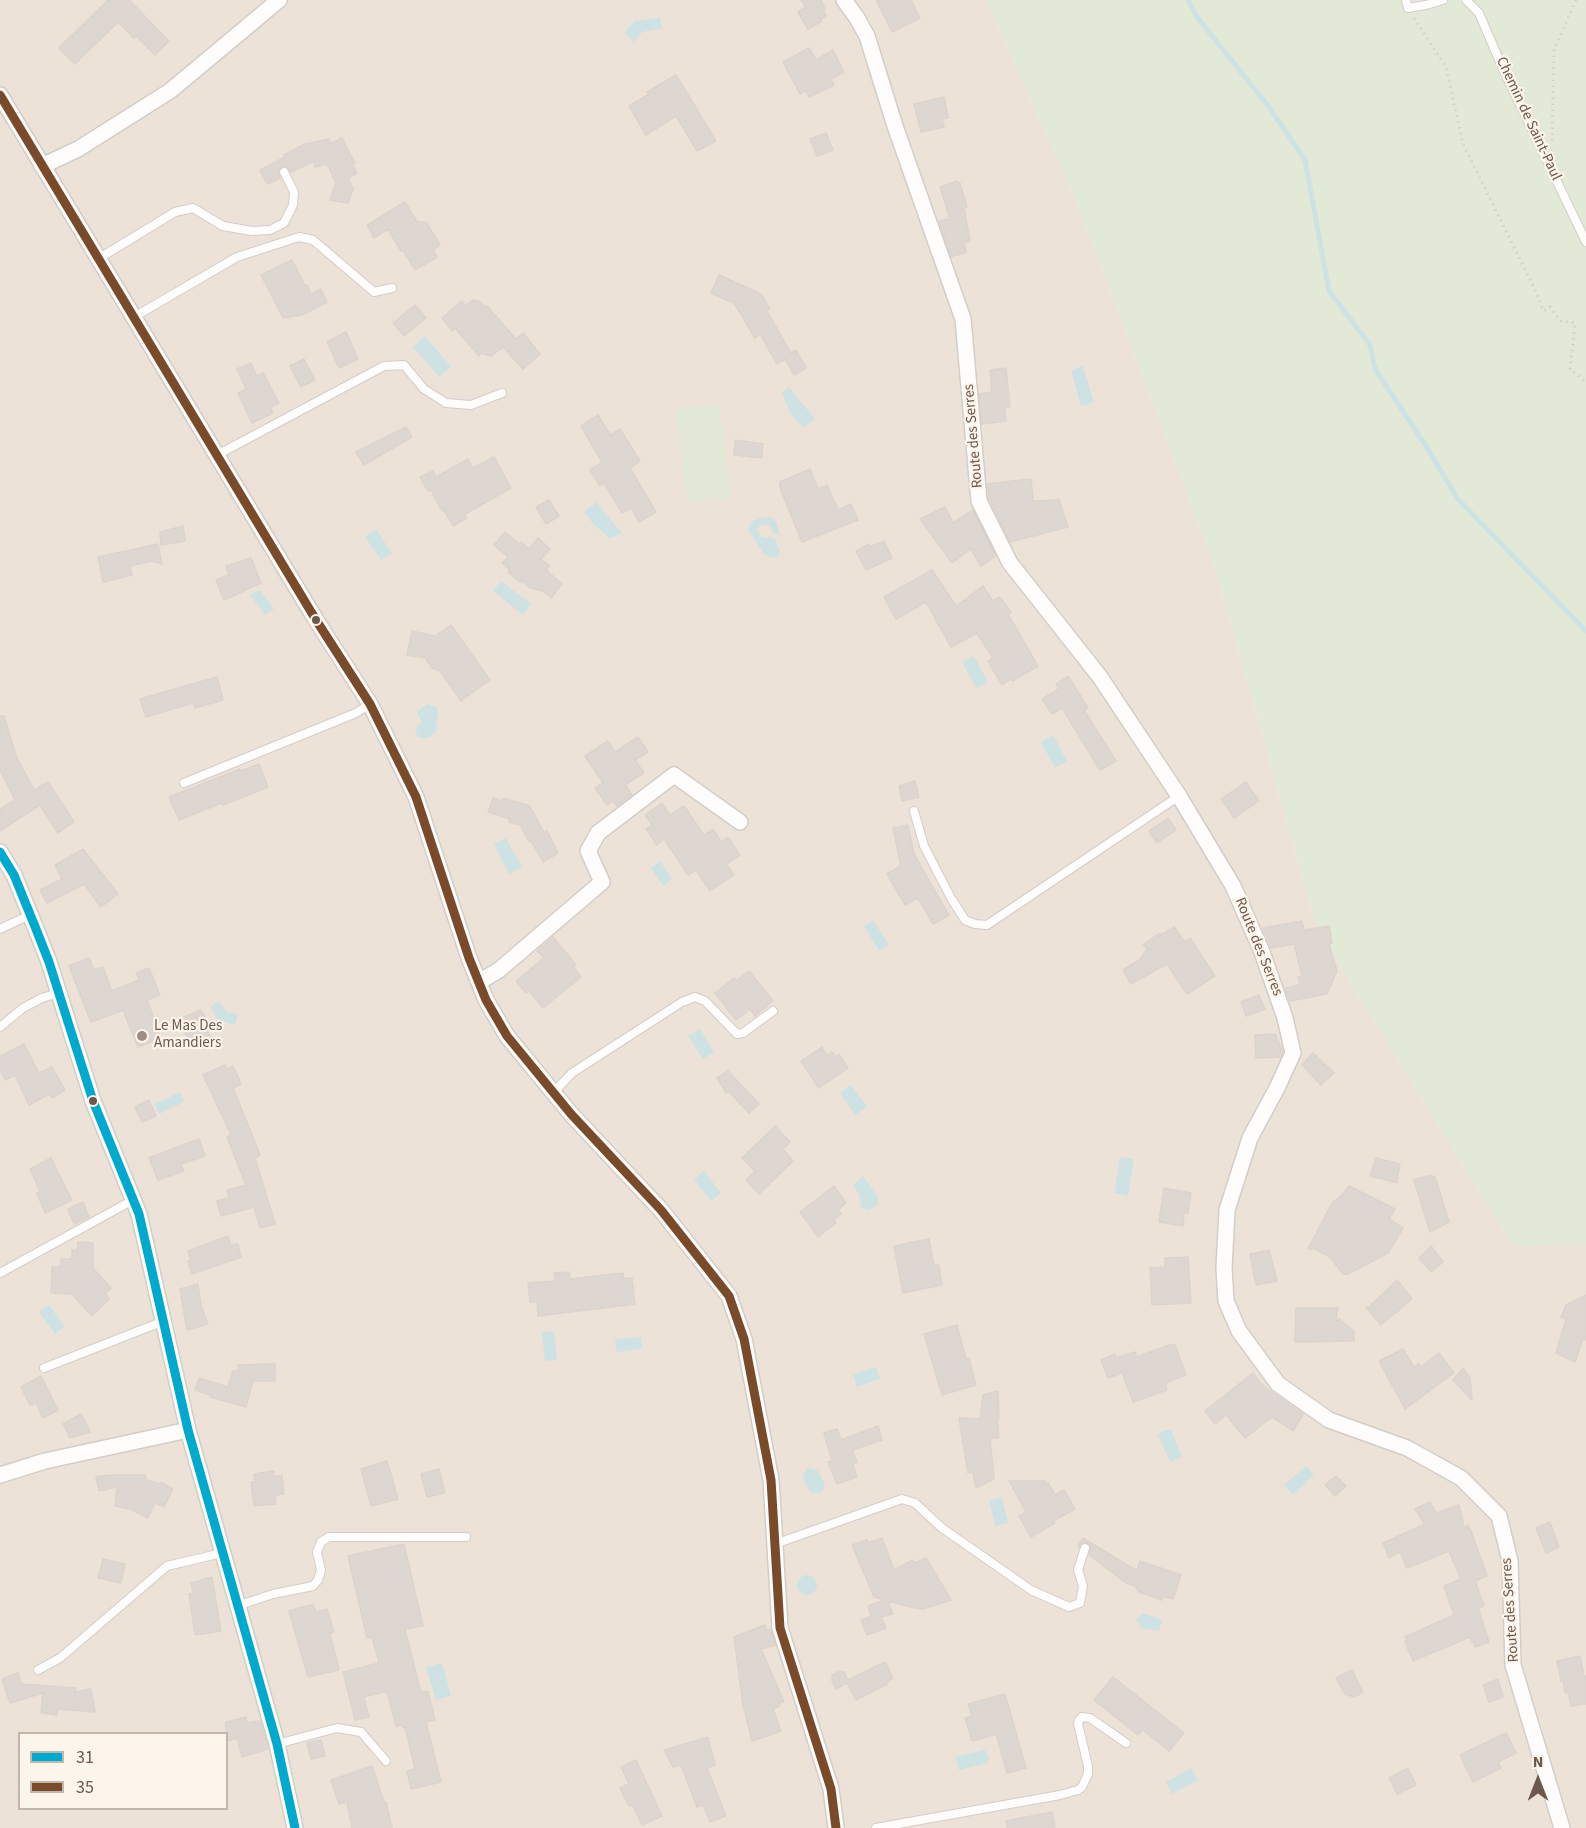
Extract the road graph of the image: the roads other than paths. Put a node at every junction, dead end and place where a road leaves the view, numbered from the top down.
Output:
1 (279, 0) edge
2 (844, 0) edge
3 (1443, 0) edge
4 (1466, 0) edge
5 (1407, 4) edge
6 (0, 95) edge
7 (42, 166) junction
8 (284, 172) dead end
9 (1586, 242) edge
10 (98, 259) junction
11 (392, 288) dead end
12 (134, 317) junction
13 (502, 393) dead end
14 (217, 454) junction
15 (370, 704) junction
16 (184, 783) dead end
17 (1179, 796) junction
18 (914, 811) dead end
19 (740, 822) dead end
20 (0, 852) edge
21 (30, 915) junction
22 (0, 929) edge
23 (479, 982) junction
24 (58, 993) junction
25 (773, 1011) dead end
26 (0, 1027) edge
27 (553, 1093) junction
28 (133, 1200) junction
29 (0, 1273) edge
30 (164, 1321) junction
31 (44, 1368) dead end
32 (188, 1430) junction
33 (0, 1474) edge
34 (466, 1537) dead end
35 (775, 1544) junction
36 (1085, 1548) dead end
37 (222, 1553) junction
38 (237, 1606) junction
39 (38, 1670) dead end
40 (1126, 1743) dead end
41 (277, 1744) junction
42 (386, 1761) dead end
43 (1560, 1827) edge
44 (295, 1828) edge
45 (836, 1828) edge
46 (844, 1828) edge
47 (876, 1828) edge

1 - 7 street
2 - 17 street, Route des Serres
3 - 5 lane
4 - 9 lane, Chemin de Saint-Paul
6 - 7 street
7 - 10 street
8 - 10 lane
10 - 12 street
11 - 12 lane
12 - 14 street
13 - 14 lane
14 - 15 street
15 - 16 lane
15 - 23 street
17 - 18 lane
17 - 43 street, Route des Serres
19 - 23 street
20 - 21 street
21 - 22 lane
21 - 24 street
23 - 27 street
24 - 26 lane
24 - 28 street
25 - 27 lane
27 - 35 street
28 - 29 lane
28 - 30 street
30 - 31 lane
30 - 32 street
32 - 33 street
32 - 37 street
34 - 38 lane
35 - 36 lane
35 - 45 street
37 - 38 street
37 - 39 lane
38 - 41 street
40 - 47 lane
41 - 42 lane
41 - 44 street
45 - 46 lane

